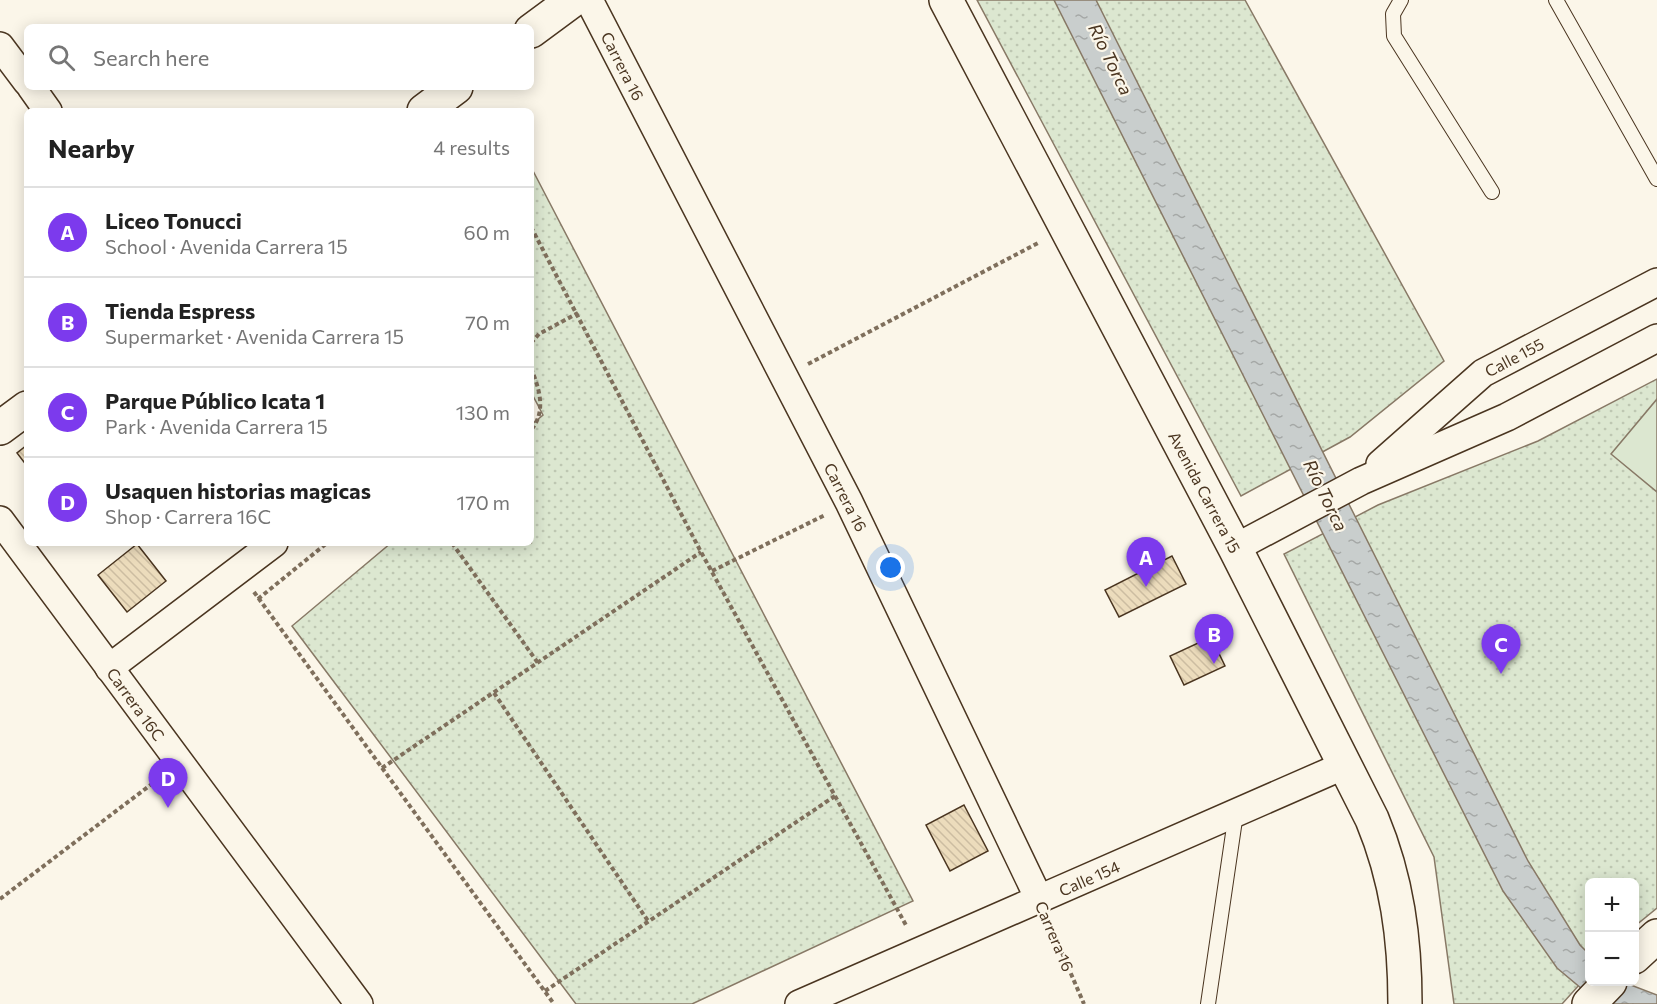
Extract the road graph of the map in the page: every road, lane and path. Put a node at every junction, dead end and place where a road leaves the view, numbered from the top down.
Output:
1 (573, 0) edge
2 (589, 0) edge
3 (946, 0) edge
4 (1401, 0) edge
5 (1556, 0) edge
6 (534, 29) edge
7 (0, 46) edge
8 (24, 78) edge
9 (33, 90) edge
10 (452, 90) edge
11 (46, 108) edge
12 (428, 108) edge
13 (1657, 179) edge
14 (1492, 192) dead end
15 (534, 232) edge
16 (1044, 240) dead end
17 (1657, 282) edge
18 (578, 313) junction
19 (1657, 338) edge
20 (534, 340) edge
21 (534, 376) edge
22 (784, 377) junction
23 (24, 410) edge
24 (534, 424) edge
25 (0, 428) edge
26 (1361, 480) junction
27 (849, 502) junction
28 (0, 520) edge
29 (270, 546) edge
30 (323, 546) edge
31 (454, 546) edge
32 (1235, 548) junction
33 (701, 552) junction
34 (238, 570) junction
35 (712, 571) junction
36 (258, 599) junction
37 (538, 663) junction
38 (109, 668) junction
39 (494, 693) junction
40 (179, 763) junction
41 (1345, 765) junction
42 (382, 768) junction
43 (835, 796) junction
44 (1236, 813) junction
45 (0, 899) edge
46 (1039, 899) junction
47 (648, 921) junction
48 (1657, 936) edge
49 (920, 951) junction
50 (1639, 953) edge
51 (1605, 986) edge
52 (545, 991) junction
53 (359, 1004) edge
54 (554, 1004) edge
55 (799, 1004) edge
56 (1084, 1004) edge
57 (1208, 1004) edge
58 (1405, 1004) edge
59 (1589, 1004) edge

1 - 6 street
2 - 22 street, Carrera 16
3 - 32 street, Avenida Carrera 15
4 - 14 lane
5 - 13 lane
7 - 8 street
9 - 11 street
10 - 12 street
15 - 18 path
16 - 22 path
17 - 26 street, Calle 155
18 - 20 path
18 - 33 path
19 - 26 street, Calle 155
21 - 24 path
22 - 27 street, Carrera 16
23 - 25 street
26 - 32 street, Calle 155
27 - 35 path
27 - 46 street, Carrera 16
28 - 38 street, Carrera 16C
29 - 34 street
30 - 36 path
31 - 37 path
32 - 41 street, Avenida Carrera 15
33 - 35 path
33 - 37 path
34 - 36 path
34 - 38 street
35 - 43 path
36 - 42 path
37 - 39 path
38 - 40 street, Carrera 16C
39 - 42 path
39 - 47 path
40 - 45 path
40 - 53 street, Carrera 16C
41 - 44 street, Calle 154
41 - 58 street, Avenida Carrera 15
42 - 52 path
43 - 47 path
43 - 49 path
44 - 46 street, Calle 154
44 - 57 lane
46 - 49 street, Calle 154
46 - 56 path, Carrera 16
47 - 52 path
48 - 50 street
49 - 55 street, Calle 154
51 - 59 street
52 - 54 path

